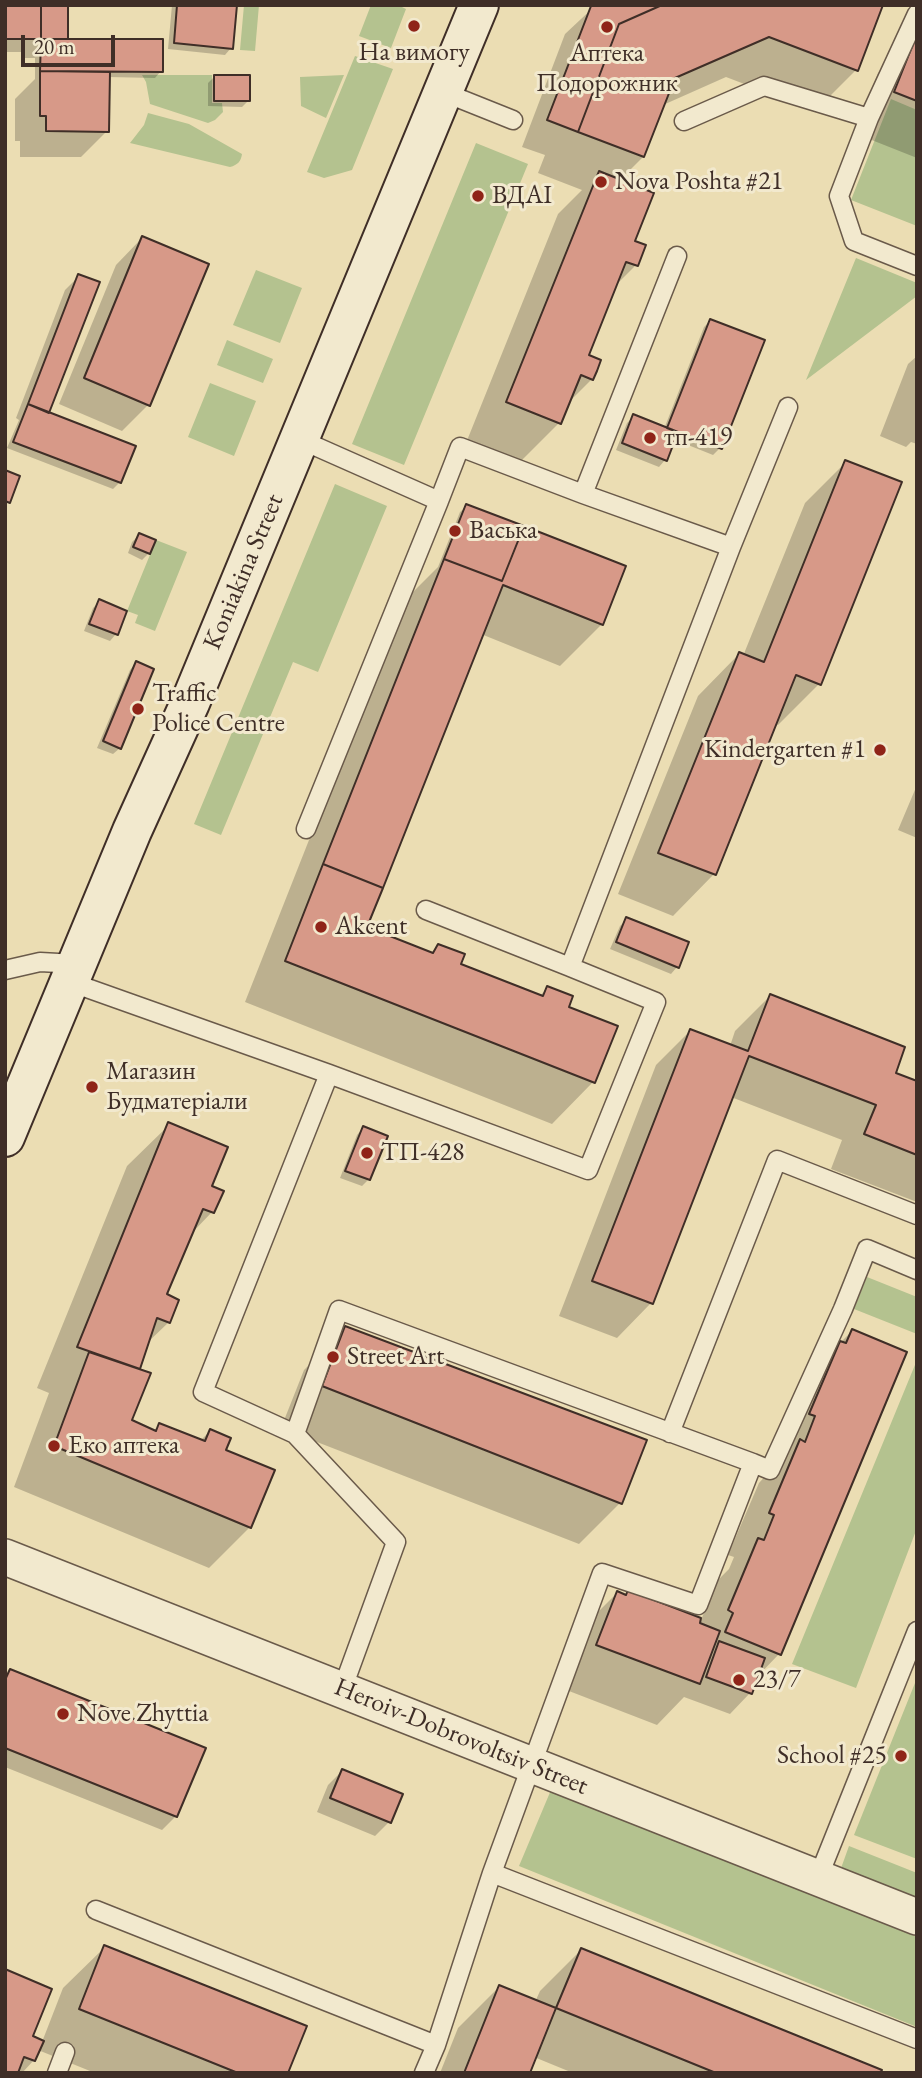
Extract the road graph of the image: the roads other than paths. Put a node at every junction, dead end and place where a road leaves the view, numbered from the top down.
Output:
1 (479, 5) edge
2 (917, 14) edge
3 (443, 92) junction
4 (869, 118) junction
5 (513, 120) dead end
6 (684, 121) dead end
7 (677, 256) dead end
8 (917, 266) edge
9 (788, 407) dead end
10 (299, 439) junction
11 (583, 494) junction
12 (439, 501) junction
13 (732, 547) junction
14 (306, 829) dead end
15 (426, 910) dead end
16 (570, 967) junction
17 (5, 970) edge
18 (74, 973) junction
19 (329, 1074) junction
20 (5, 1137) edge
21 (917, 1215) edge
22 (917, 1270) edge
23 (670, 1433) junction
24 (295, 1434) junction
25 (752, 1463) junction
26 (5, 1557) edge
27 (917, 1631) edge
28 (342, 1690) junction
29 (531, 1764) junction
30 (492, 1873) junction
31 (818, 1878) junction
32 (96, 1910) dead end
33 (917, 1917) edge
34 (917, 2039) edge
35 (436, 2045) junction
36 (65, 2052) dead end
37 (57, 2073) edge
38 (424, 2073) edge

1 - 3 main road, Koniakina Street
2 - 4 lane
3 - 5 lane
3 - 10 main road, Koniakina Street
4 - 6 lane
4 - 8 lane
7 - 11 lane
9 - 13 lane
10 - 12 lane
10 - 18 main road, Koniakina Street
11 - 12 lane
11 - 13 lane
12 - 14 lane
13 - 16 lane
15 - 16 lane
16 - 19 lane
17 - 18 lane
18 - 19 lane
18 - 20 main road, Koniakina Street
19 - 24 lane
21 - 23 lane
22 - 25 lane
23 - 24 lane
23 - 25 lane
24 - 28 lane
25 - 29 lane
26 - 28 street, Heroiv-Dobrovoltsiv Street
27 - 31 lane
28 - 29 street, Heroiv-Dobrovoltsiv Street
29 - 30 lane
29 - 31 street, Heroiv-Dobrovoltsiv Street
30 - 34 lane
30 - 35 lane
31 - 33 street, Heroiv-Dobrovoltsiv Street
32 - 35 lane
35 - 38 lane
36 - 37 lane

